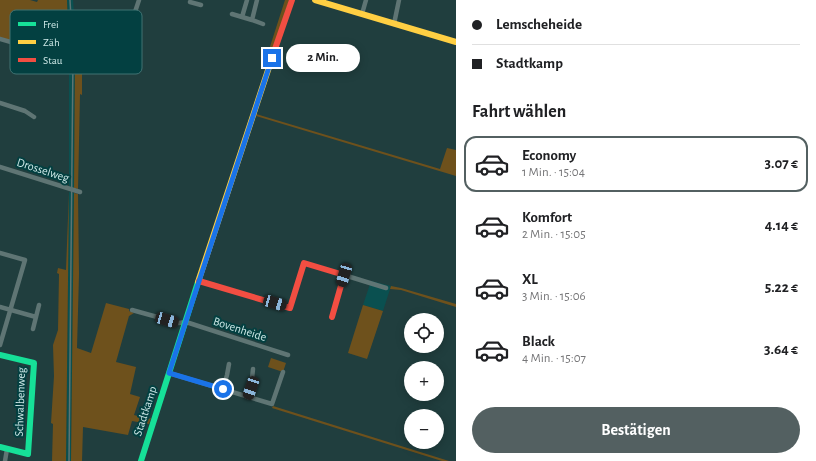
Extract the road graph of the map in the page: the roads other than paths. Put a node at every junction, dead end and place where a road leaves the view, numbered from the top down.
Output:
1 (138, 0) edge
2 (184, 0) edge
3 (247, 0) edge
4 (257, 0) edge
5 (292, 0) edge
6 (315, 0) edge
7 (366, 0) edge
8 (399, 0) edge
9 (190, 1) edge
10 (201, 5) dead end
11 (136, 10) edge
12 (232, 14) dead end
13 (362, 14) junction
14 (242, 18) junction
15 (252, 20) junction
16 (263, 24) dead end
17 (394, 24) junction
18 (0, 39) edge
19 (10, 42) edge
20 (456, 42) edge
21 (0, 103) edge
22 (34, 117) dead end
23 (0, 166) edge
24 (80, 192) dead end
25 (0, 253) edge
26 (344, 275) junction
27 (199, 281) junction
28 (386, 288) dead end
29 (39, 305) dead end
30 (0, 307) edge
31 (10, 310) junction
32 (132, 310) dead end
33 (36, 317) junction
34 (332, 317) dead end
35 (186, 322) junction
36 (33, 329) dead end
37 (0, 345) edge
38 (0, 355) edge
39 (288, 355) dead end
40 (229, 364) dead end
41 (253, 369) dead end
42 (283, 372) dead end
43 (169, 373) junction
44 (223, 389) junction
45 (248, 397) junction
46 (0, 447) edge
47 (7, 449) junction
48 (5, 461) edge
49 (141, 461) edge

1 - 11 street
2 - 9 street
3 - 14 street
4 - 15 street
5 - 27 street, Stadtkamp
6 - 13 street
7 - 13 street
8 - 17 street
9 - 10 street
12 - 14 street
13 - 17 street
14 - 15 street
15 - 16 street
17 - 20 street
18 - 19 street
21 - 22 street
23 - 24 street, Drosselweg
25 - 31 street
26 - 27 street
26 - 28 street
26 - 34 street
27 - 35 street, Stadtkamp
29 - 33 street
30 - 31 street
31 - 33 street
31 - 37 street
32 - 35 street
33 - 36 street
35 - 39 street, Bovenheide
35 - 43 street, Stadtkamp
38 - 47 street, Schwalbenweg
40 - 44 street
41 - 45 street
42 - 45 street
43 - 44 street
43 - 49 street, Stadtkamp
44 - 45 street
46 - 47 street, Schwalbenweg
47 - 48 street, Schwalbenweg

